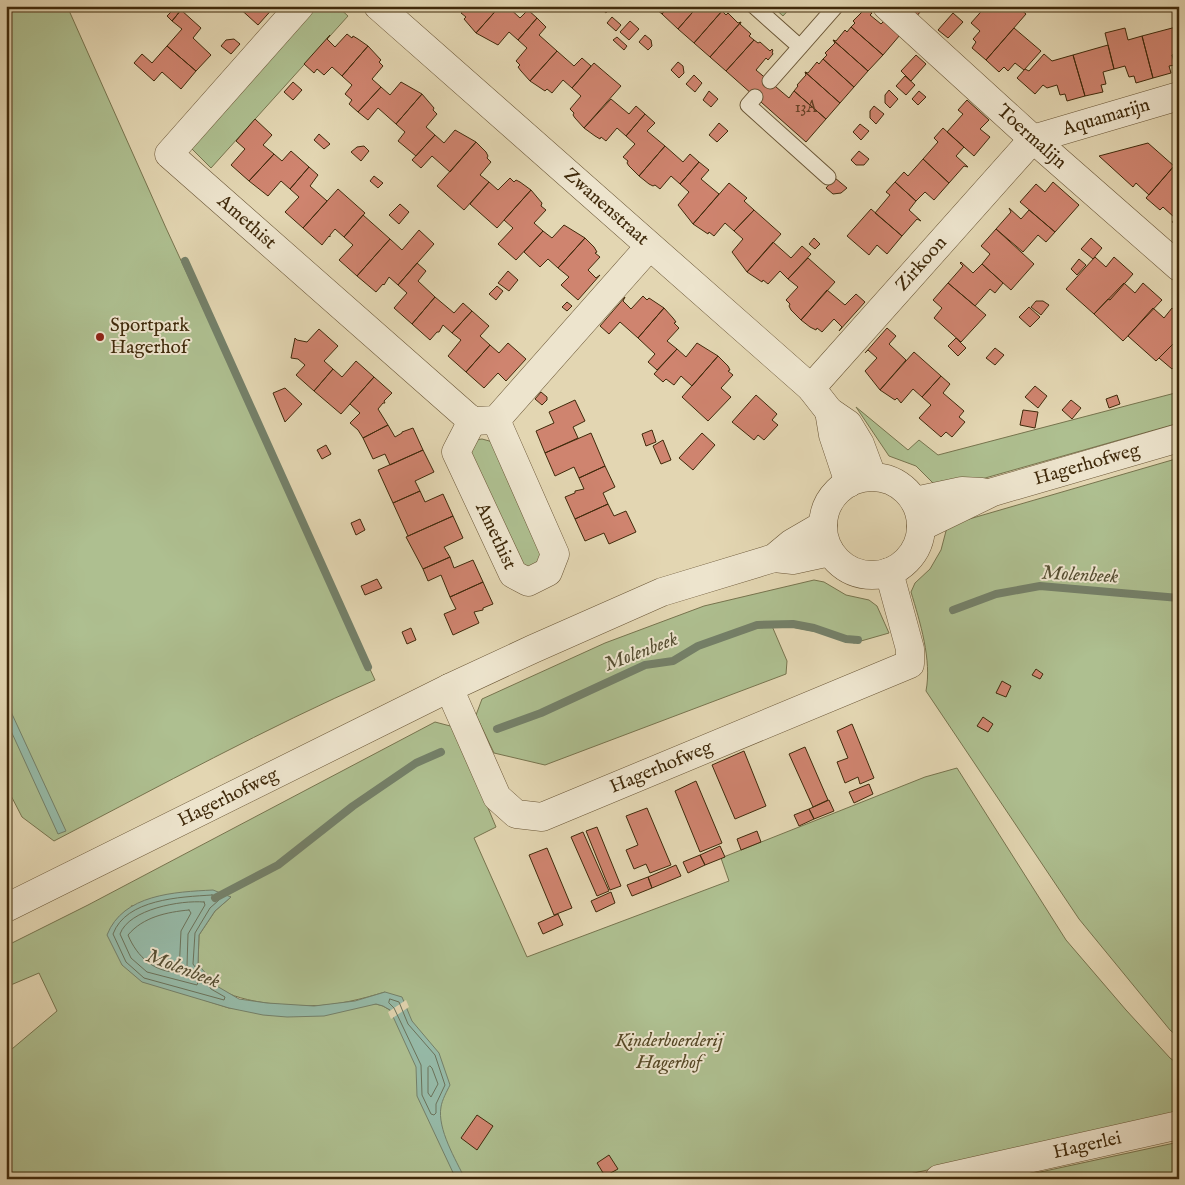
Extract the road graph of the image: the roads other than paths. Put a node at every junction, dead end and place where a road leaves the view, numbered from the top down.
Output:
1 (300, 6) edge
2 (378, 6) edge
3 (754, 6) edge
4 (836, 6) edge
5 (887, 6) edge
6 (800, 47) junction
7 (770, 81) dead end
8 (1179, 96) edge
9 (755, 97) dead end
10 (1033, 140) junction
11 (828, 177) dead end
12 (649, 247) junction
13 (1179, 267) edge
14 (811, 388) junction
15 (484, 421) junction
16 (1179, 438) edge
17 (860, 480) junction
18 (918, 514) junction
19 (823, 525) junction
20 (830, 552) junction
21 (774, 558) junction
22 (889, 576) junction
23 (449, 688) junction
24 (6, 908) edge
25 (1179, 1124) edge
26 (939, 1179) edge

1 - 15 street, Amethist
2 - 12 street, Zwanenstraat
3 - 6 lane
4 - 6 lane
5 - 10 street, Toermalijn
6 - 7 lane
8 - 10 street, Aquamarijn
9 - 11 lane
10 - 13 street, Toermalijn
10 - 14 street, Zirkoon
12 - 14 street, Zwanenstraat
12 - 15 street, Amethist
14 - 17 street, Zwanenstraat
15 - 15 street, Amethist
16 - 18 street, Hagerhofweg
17 - 18 street
17 - 19 street
18 - 22 street
19 - 20 street
19 - 21 street, Hagerhofweg
20 - 21 street, Hagerhofweg
20 - 22 street
21 - 23 street, Hagerhofweg
22 - 23 street, Hagerhofweg
23 - 24 street, Hagerhofweg
25 - 26 street, Hagerlei

